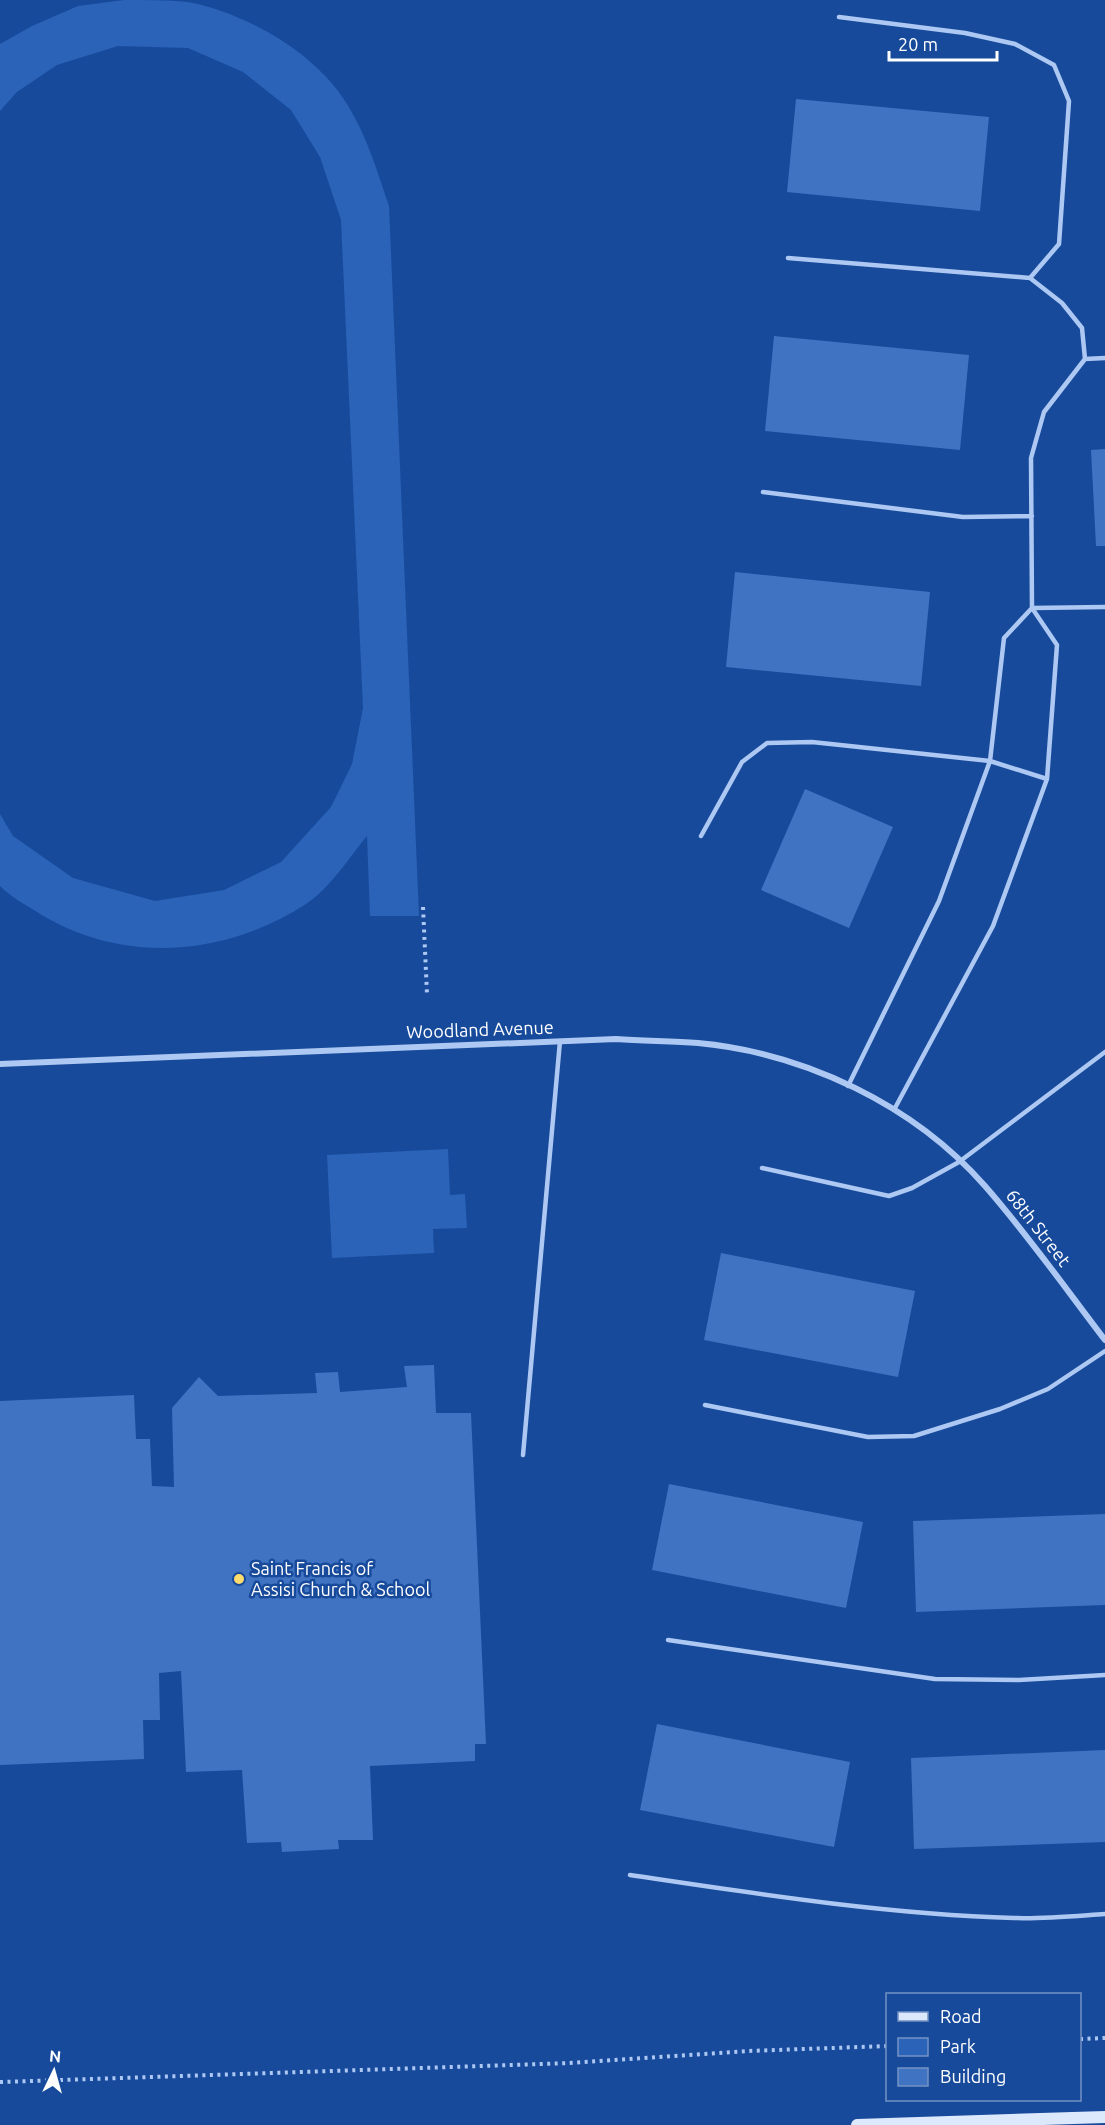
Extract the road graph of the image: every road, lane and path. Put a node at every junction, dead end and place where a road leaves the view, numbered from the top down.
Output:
1 (839, 17) dead end
2 (788, 258) dead end
3 (1030, 278) junction
4 (1105, 358) edge
5 (1085, 359) junction
6 (763, 492) dead end
7 (1032, 516) junction
8 (1105, 607) edge
9 (1032, 608) junction
10 (990, 760) junction
11 (1047, 779) junction
12 (701, 836) dead end
13 (423, 907) dead end
14 (427, 994) dead end
15 (560, 1041) junction
16 (1105, 1052) edge
17 (0, 1064) edge
18 (848, 1086) junction
19 (895, 1108) junction
20 (938, 1142) joint
21 (960, 1162) junction
22 (762, 1168) dead end
23 (1105, 1340) edge
24 (1105, 1351) edge
25 (705, 1405) dead end
26 (523, 1455) dead end
27 (668, 1640) dead end
28 (1105, 1676) edge
29 (630, 1875) dead end
30 (1105, 1914) edge
31 (1105, 2038) edge
32 (1081, 2039) edge
33 (886, 2046) edge
34 (0, 2082) edge
35 (1105, 2117) edge
36 (857, 2125) edge
37 (894, 2125) edge

1 - 3 lane
2 - 3 lane
3 - 5 lane
4 - 5 lane
5 - 7 lane
6 - 7 lane
7 - 9 lane
8 - 9 lane
9 - 10 lane
9 - 11 lane
10 - 11 lane
10 - 12 lane
10 - 18 lane
11 - 19 lane
13 - 14 path
15 - 17 street, Woodland Avenue
15 - 18 street, Woodland Avenue
15 - 26 lane
16 - 21 lane
18 - 19 street, Woodland Avenue
19 - 20 street, Woodland Avenue
20 - 21 street, 68th Street
21 - 22 lane
21 - 23 street, 68th Street
24 - 25 lane
27 - 28 lane
29 - 30 lane
31 - 32 path
33 - 34 path
35 - 37 main road
36 - 37 main road

